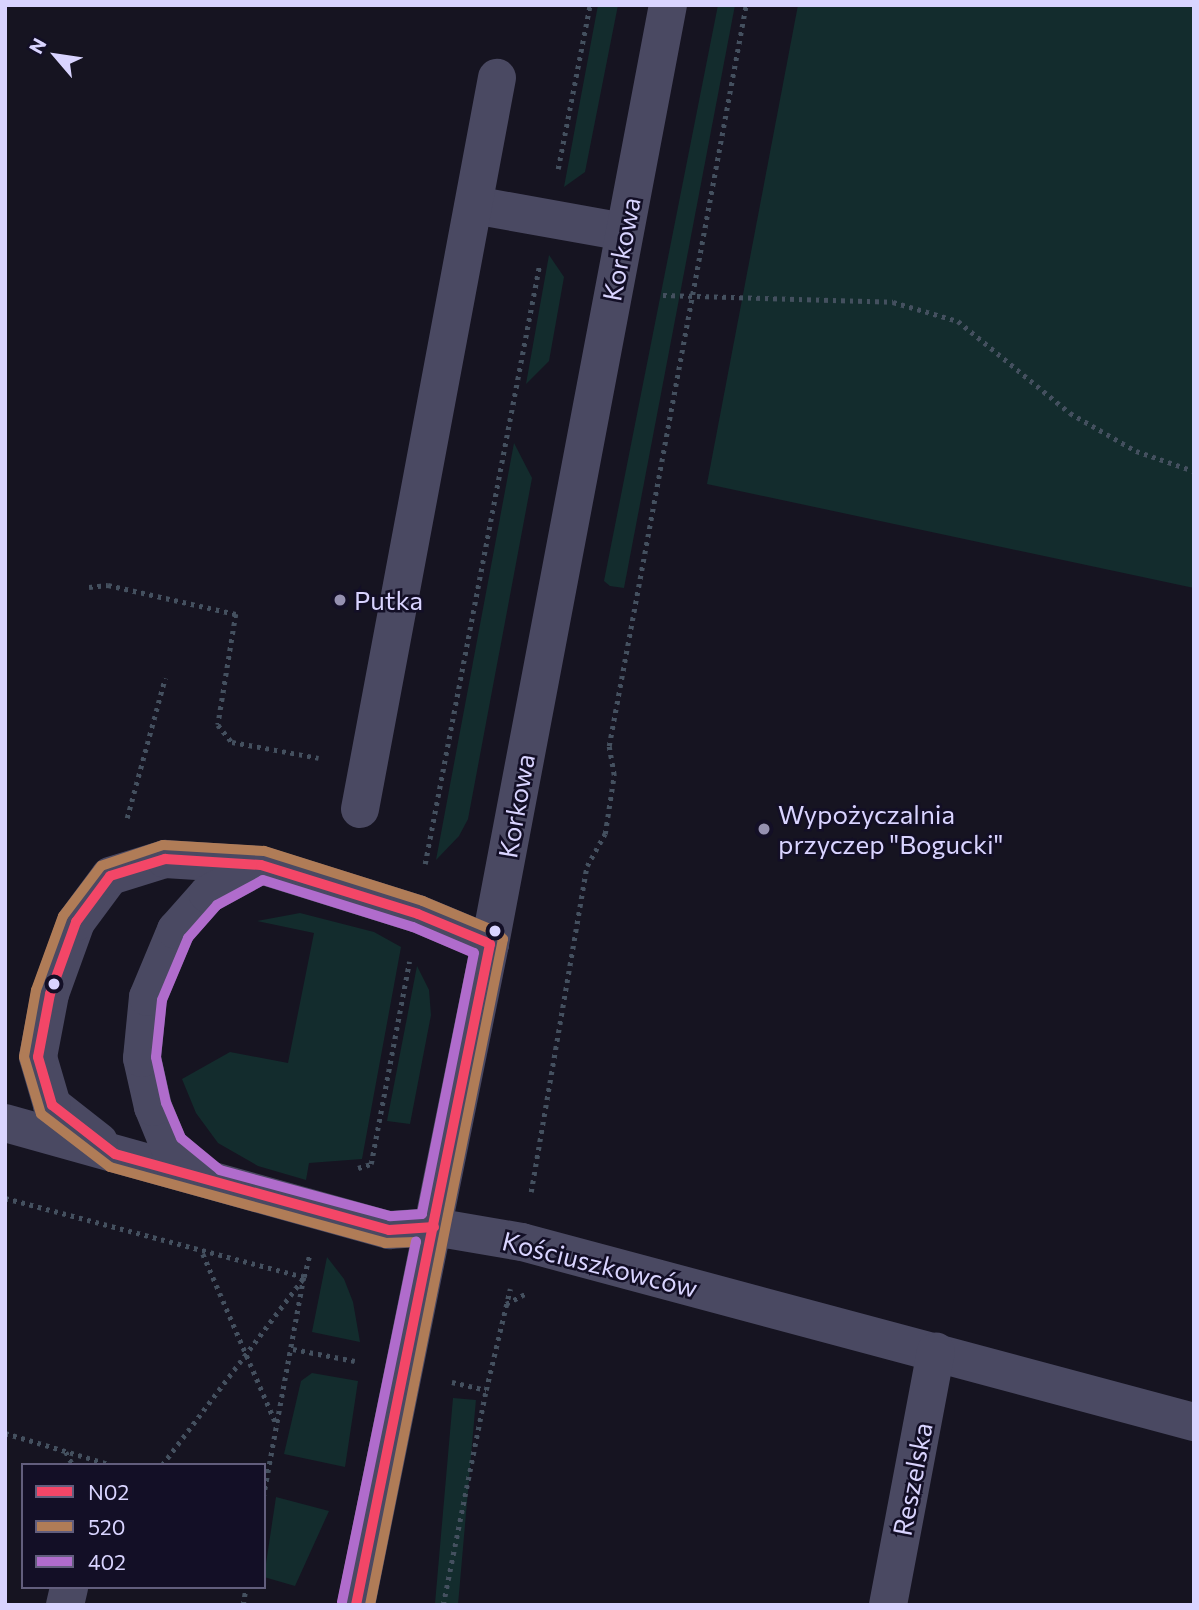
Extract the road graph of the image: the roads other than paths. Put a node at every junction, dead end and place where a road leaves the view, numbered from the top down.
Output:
1 (668, 5) edge
2 (497, 78) dead end
3 (474, 205) junction
4 (624, 232) junction
5 (360, 809) dead end
6 (261, 865) junction
7 (490, 944) junction
8 (5, 1123) edge
9 (115, 1154) junction
10 (213, 1183) junction
11 (434, 1227) junction
12 (936, 1352) junction
13 (1194, 1422) edge
14 (356, 1605) edge
15 (888, 1605) edge

1 - 4 street, Korkowa
2 - 3 street
3 - 4 street
3 - 5 street
4 - 7 street, Korkowa
6 - 7 street
6 - 9 street
6 - 10 street
7 - 11 street, Korkowa
8 - 9 street, Kościuszkowców
9 - 10 street, Kościuszkowców
10 - 11 street, Kościuszkowców
11 - 12 street, Kościuszkowców
11 - 14 street, Korkowa
12 - 13 street, Kościuszkowców
12 - 15 street, Reszelska

